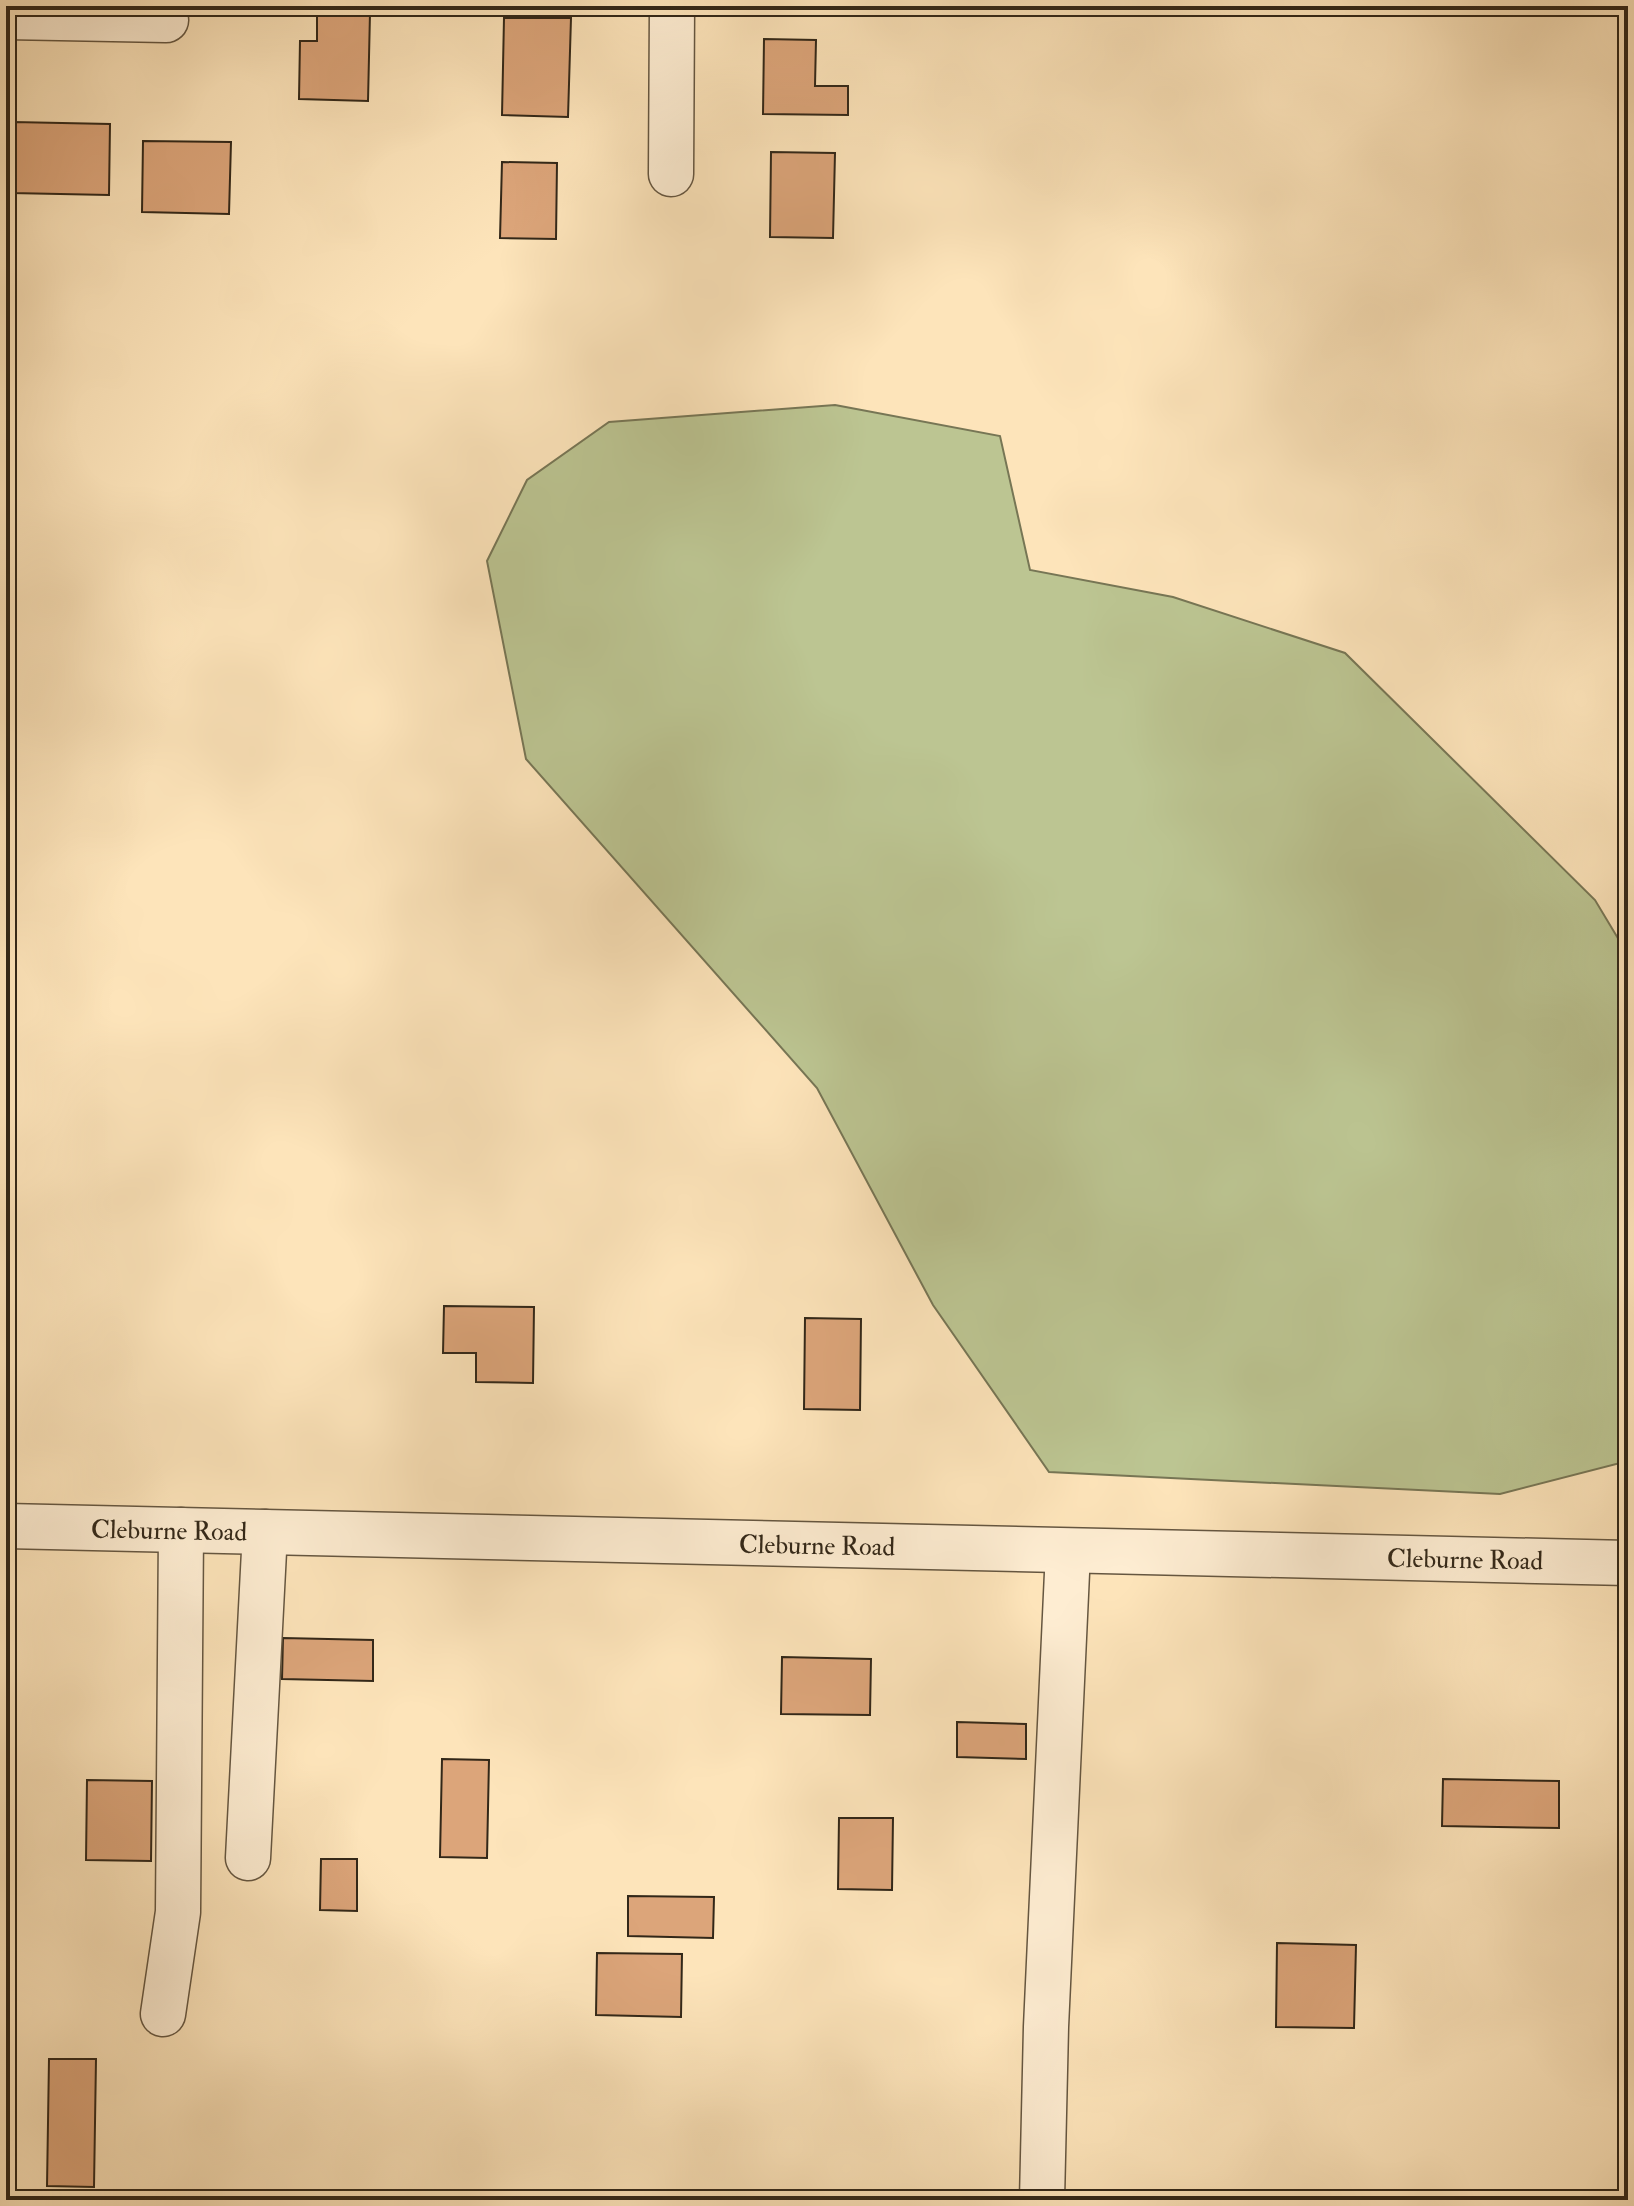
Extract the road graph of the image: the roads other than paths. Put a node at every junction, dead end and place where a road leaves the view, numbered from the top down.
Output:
1 (672, 6) edge
2 (6, 17) edge
3 (166, 20) dead end
4 (671, 174) dead end
5 (6, 1526) edge
6 (181, 1530) junction
7 (265, 1532) junction
8 (1068, 1551) junction
9 (1628, 1563) edge
10 (248, 1858) dead end
11 (163, 2014) dead end
12 (1042, 2200) edge

1 - 4 street
2 - 3 street
5 - 6 street, Cleburne Road
6 - 7 street, Cleburne Road
6 - 11 street
7 - 8 street, Cleburne Road
7 - 10 street
8 - 9 street, Cleburne Road
8 - 12 street

